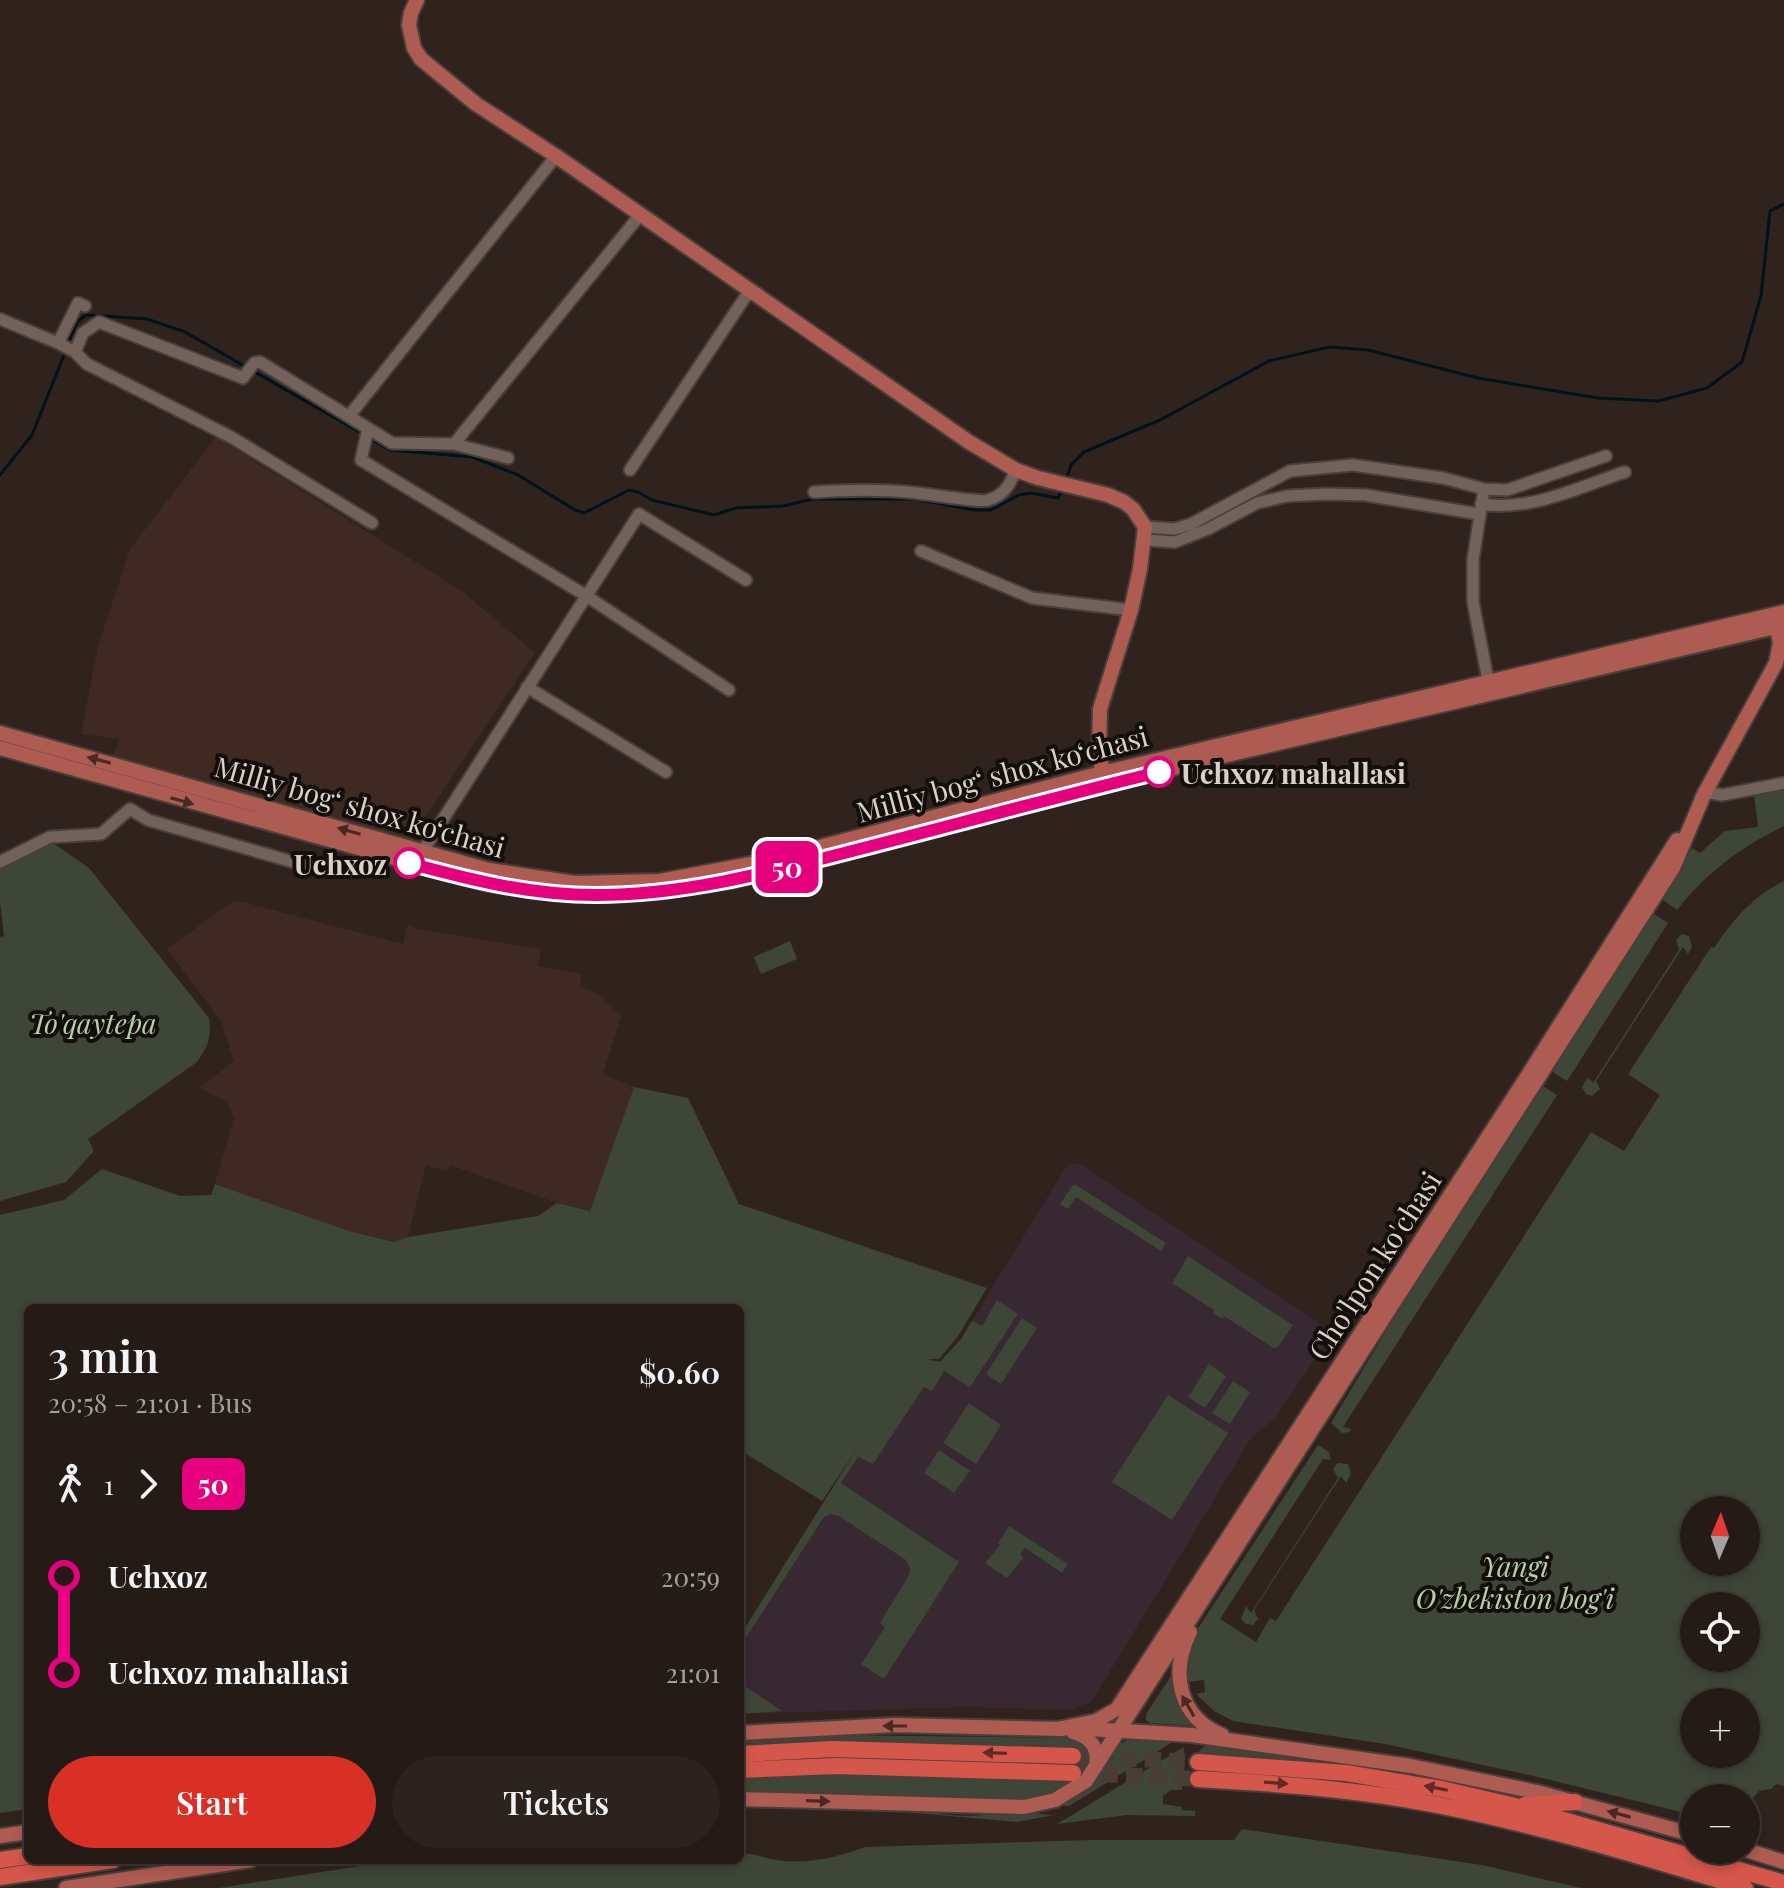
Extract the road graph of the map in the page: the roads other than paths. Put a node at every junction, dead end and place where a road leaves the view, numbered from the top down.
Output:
1 (417, 0) edge
2 (556, 156) junction
3 (640, 215) junction
4 (750, 290) junction
5 (85, 306) dead end
6 (0, 319) edge
7 (58, 343) junction
8 (75, 352) junction
9 (349, 416) junction
10 (367, 434) junction
11 (454, 444) junction
12 (1606, 456) dead end
13 (508, 458) dead end
14 (630, 470) dead end
15 (1016, 470) junction
16 (1625, 472) dead end
17 (1484, 489) junction
18 (814, 492) dead end
19 (1480, 509) junction
20 (372, 523) dead end
21 (1145, 534) junction
22 (921, 551) dead end
23 (746, 580) dead end
24 (585, 595) junction
25 (1131, 610) junction
26 (1780, 620) edge
27 (1488, 680) junction
28 (527, 687) junction
29 (729, 690) dead end
30 (1370, 715) junction
31 (0, 733) edge
32 (0, 748) edge
33 (666, 772) dead end
34 (1104, 779) junction
35 (1784, 783) edge
36 (139, 789) junction
37 (1705, 792) junction
38 (130, 809) junction
39 (281, 812) junction
40 (277, 827) junction
41 (422, 852) junction
42 (0, 862) edge
43 (307, 866) dead end
44 (1233, 1552) junction
45 (1057, 1729) junction
46 (1120, 1729) junction
47 (744, 1733) edge
48 (1253, 1743) junction
49 (744, 1754) edge
50 (1096, 1768) junction
51 (744, 1770) edge
52 (744, 1799) edge
53 (1575, 1802) junction
54 (1511, 1805) junction
55 (1680, 1831) edge
56 (24, 1833) edge
57 (0, 1836) edge
58 (1760, 1854) edge
59 (24, 1857) edge
60 (0, 1860) edge
61 (1784, 1862) edge
62 (86, 1864) edge
63 (225, 1864) edge
64 (0, 1877) edge
65 (1784, 1883) edge
66 (66, 1888) edge
67 (1745, 1888) edge

1 - 2 main road
2 - 3 main road
2 - 9 street
3 - 4 main road
3 - 11 street
4 - 14 street
4 - 15 main road
5 - 7 street
6 - 7 street
7 - 8 street
8 - 9 street
8 - 20 street
9 - 10 street
10 - 11 street
10 - 24 street
11 - 13 street
12 - 17 street
15 - 18 street
15 - 21 main road
16 - 19 street
17 - 19 street
17 - 21 street
19 - 21 street
19 - 27 street
21 - 25 main road
22 - 25 street
23 - 24 street
24 - 28 street
24 - 29 street
25 - 34 main road
26 - 27 main road, Milliy bog‘ shox ko‘chasi
26 - 30 main road, Milliy bog‘ shox ko‘chasi
26 - 37 main road, Cho'lpon ko'chasi
27 - 30 main road, Milliy bog‘ shox ko‘chasi
28 - 33 street
28 - 41 street
30 - 34 main road, Milliy bog‘ shox ko‘chasi
39 -> 31 main road, Milliy bog‘ shox ko‘chasi
32 - 36 main road, Milliy bog‘ shox ko‘chasi
34 - 40 main road, Milliy bog‘ shox ko‘chasi
34 - 41 main road, Milliy bog‘ shox ko‘chasi
35 - 37 street
36 - 38 street
36 -> 40 main road, Milliy bog‘ shox ko‘chasi
37 - 44 main road, Cho'lpon ko'chasi
37 - 45 main road, Cho'lpon ko'chasi
38 - 42 street
38 - 43 street
39 - 40 main road
41 -> 39 main road, Milliy bog‘ shox ko‘chasi
44 - 46 main road, Cho'lpon ko'chasi
48 -> 44 main road
45 - 46 main road
45 -> 47 main road
45 - 50 main road
46 - 48 main road
46 - 50 main road, Cho'lpon ko'chasi
48 - 53 main road
51 -> 49 highway
52 -> 50 main road, Cho'lpon ko'chasi
53 - 54 highway
55 -> 53 main road
54 - 65 highway
54 -> 67 highway
56 - 57 main road
58 - 61 main road
59 - 60 highway
62 - 64 highway
63 - 66 main road

